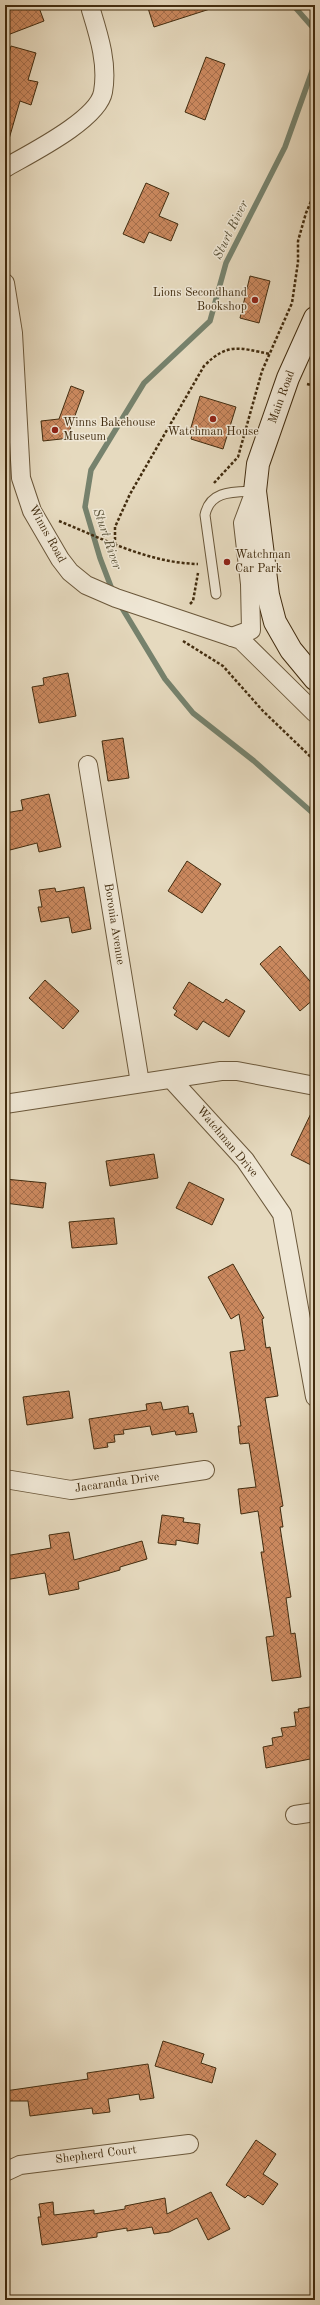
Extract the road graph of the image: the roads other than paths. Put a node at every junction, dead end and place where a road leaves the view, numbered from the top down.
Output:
1 (91, 10) dead end
2 (5, 168) edge
3 (5, 283) edge
4 (315, 318) edge
5 (255, 492) junction
6 (216, 594) dead end
7 (232, 637) junction
8 (315, 679) edge
9 (315, 713) edge
10 (88, 765) dead end
11 (171, 1079) junction
12 (140, 1083) junction
13 (315, 1086) edge
14 (5, 1104) edge
15 (315, 1397) edge
16 (205, 1470) dead end
17 (5, 1479) edge
18 (315, 1812) edge
19 (295, 1816) dead end
20 (189, 2144) dead end
21 (5, 2172) edge

1 - 2 street
3 - 7 street, Winns Road
4 - 5 main road, Main Road
5 - 6 lane
5 - 7 street
5 - 8 main road, Main Road
7 - 9 street
10 - 12 street, Boronia Avenue
11 - 12 street
11 - 13 street
11 - 15 street, Watchman Drive
12 - 14 street
16 - 17 street, Jacaranda Drive
18 - 19 street
20 - 21 street, Shepherd Court

